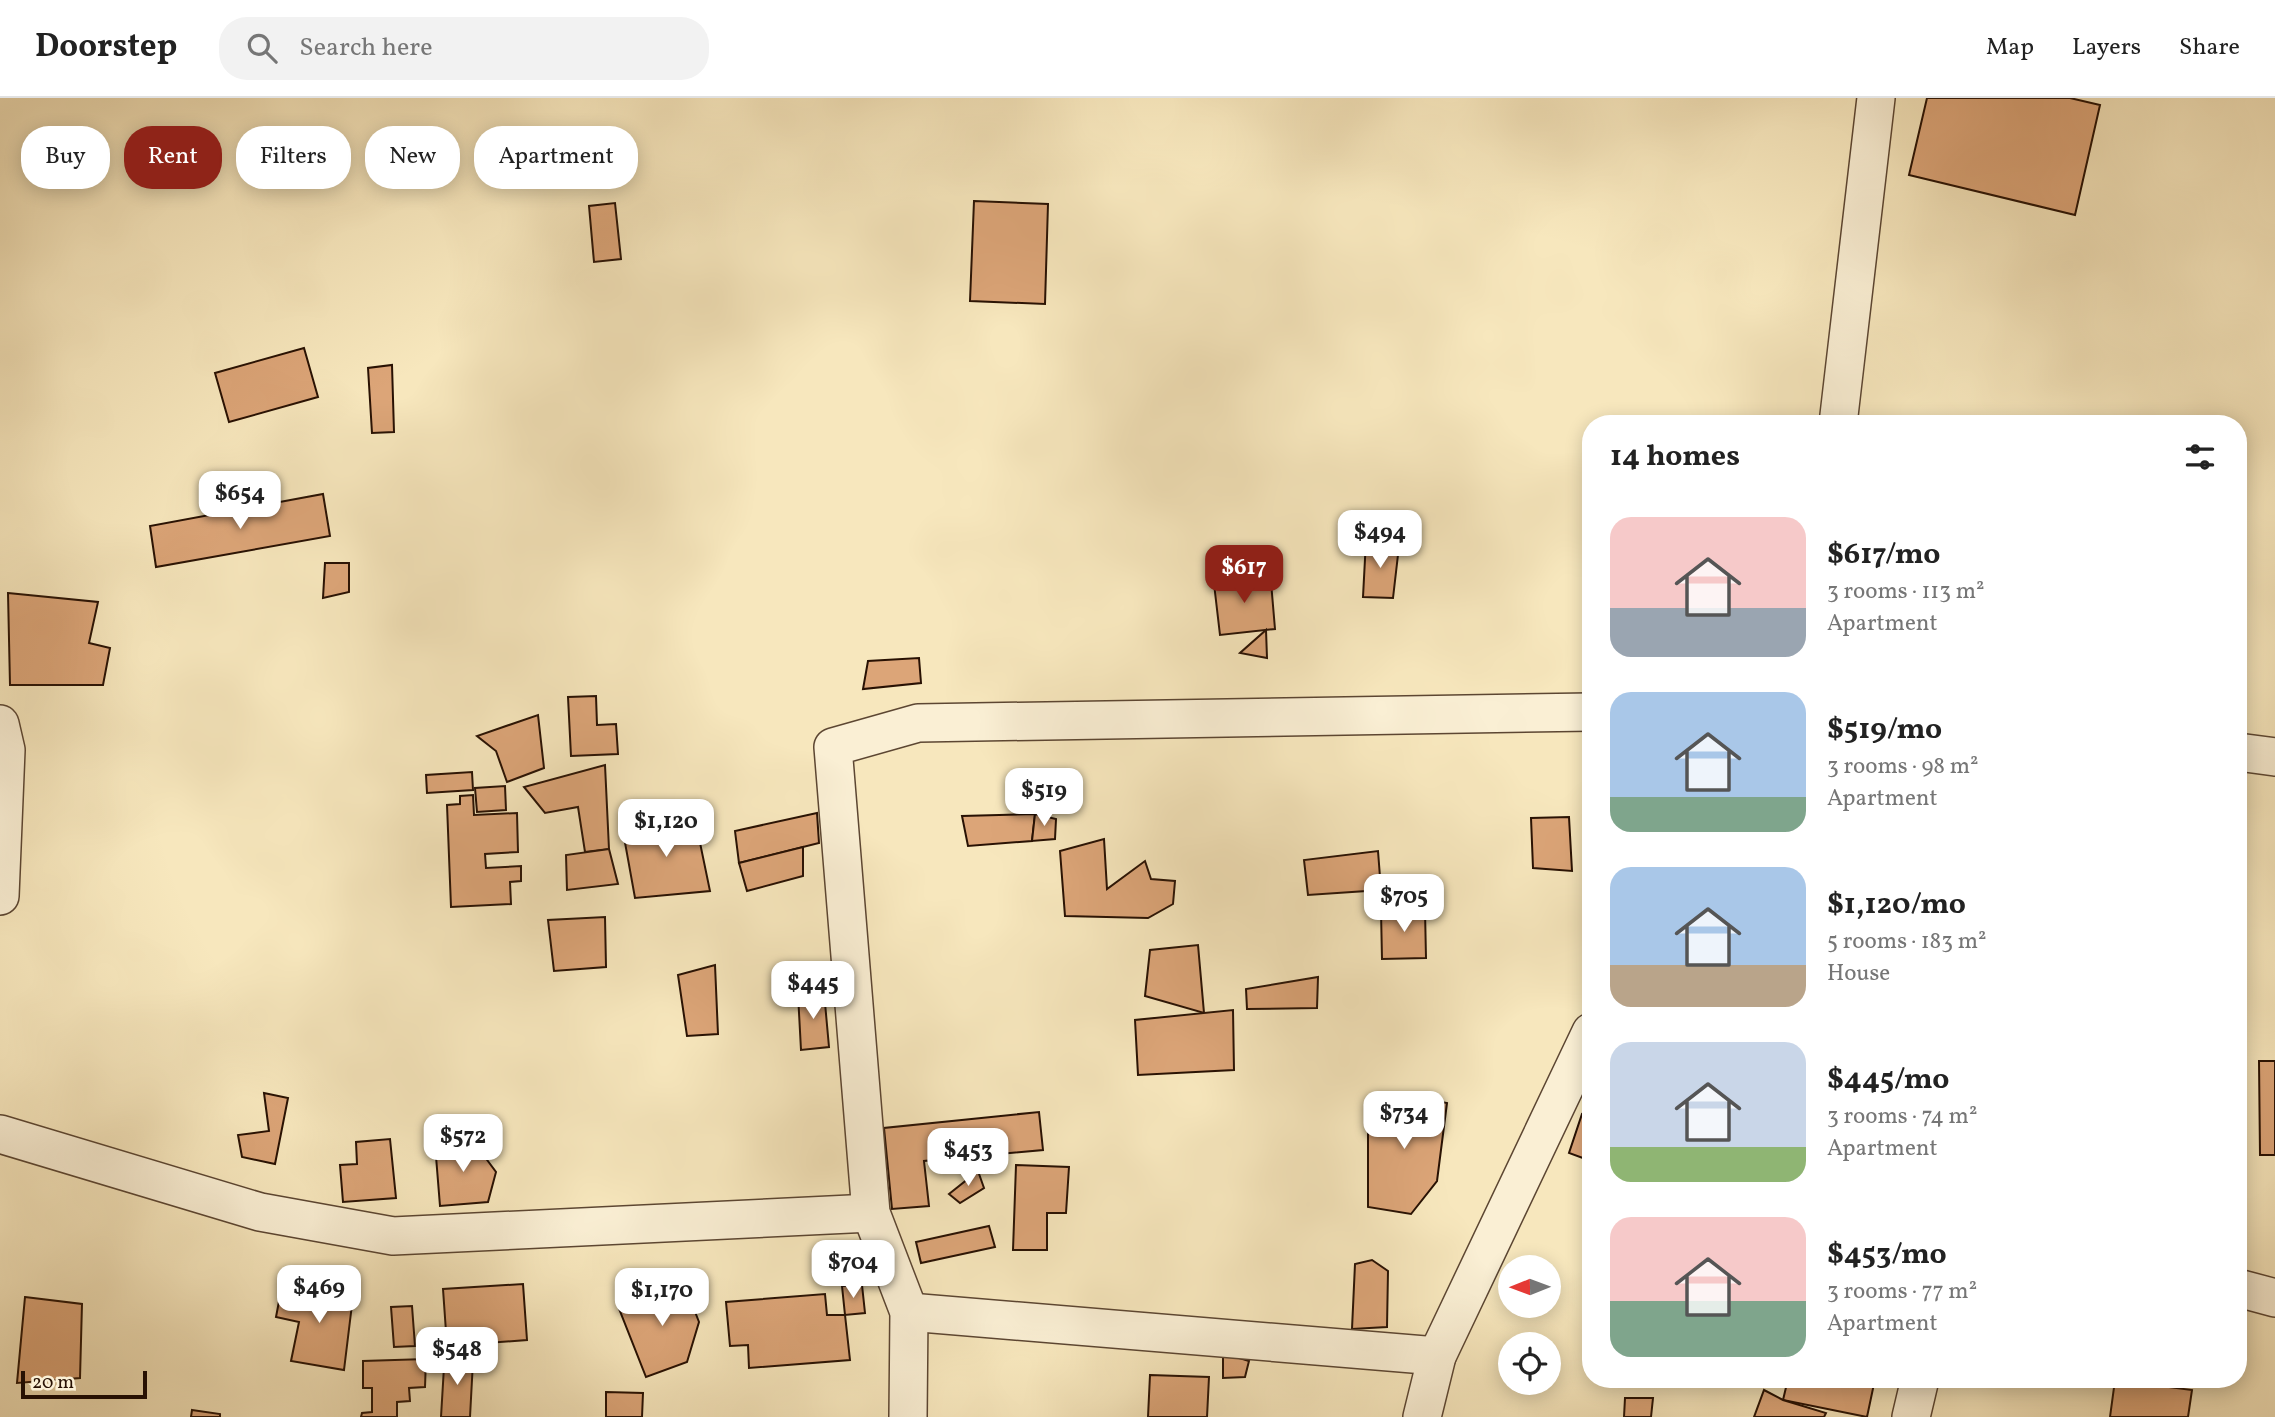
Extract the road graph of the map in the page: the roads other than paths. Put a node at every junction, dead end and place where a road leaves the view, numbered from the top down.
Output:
1 (1876, 98) edge
2 (1839, 415) edge
3 (1582, 712) edge
4 (0, 724) edge
5 (2247, 753) edge
6 (2275, 757) edge
7 (0, 896) edge
8 (1582, 1051) edge
9 (0, 1134) edge
10 (871, 1213) junction
11 (2247, 1290) edge
12 (2275, 1298) edge
13 (909, 1312) junction
14 (1437, 1356) junction
15 (1918, 1388) edge
16 (908, 1417) edge
17 (1422, 1417) edge
18 (1911, 1417) edge

1 - 2 street
3 - 10 street
4 - 7 street
5 - 6 street
8 - 14 street
9 - 10 street
10 - 13 street
11 - 12 street
13 - 14 street
13 - 16 street
14 - 17 street
15 - 18 street

